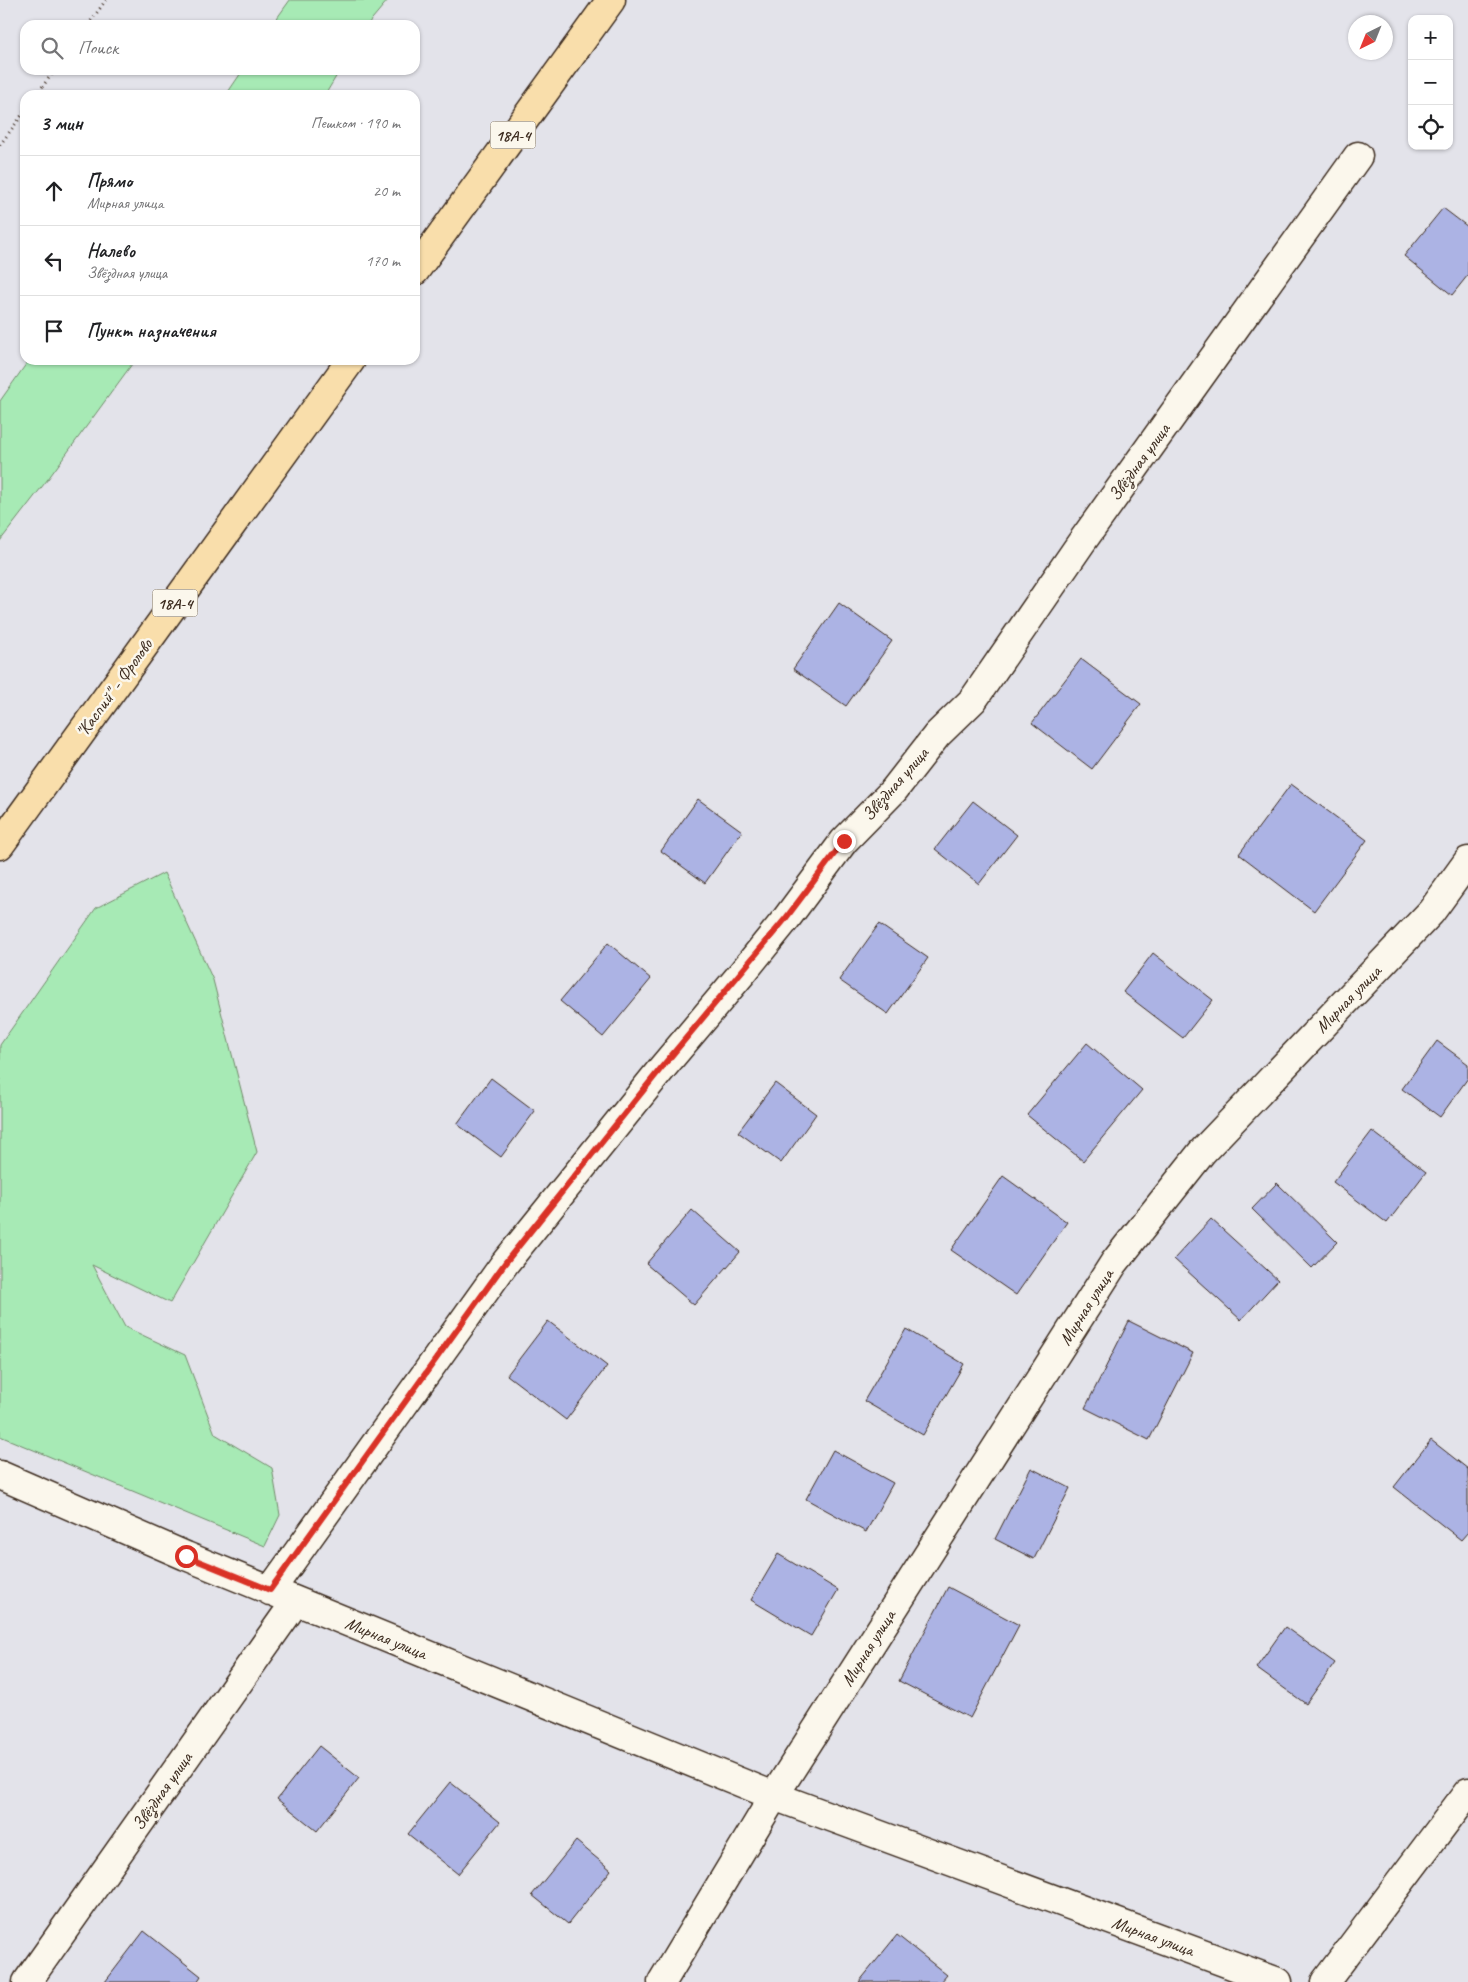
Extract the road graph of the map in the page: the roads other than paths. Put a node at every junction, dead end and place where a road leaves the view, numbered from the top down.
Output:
1 (611, 0) edge
2 (1358, 156) dead end
3 (420, 264) edge
4 (347, 365) edge
5 (0, 845) edge
6 (1466, 864) edge
7 (0, 1475) edge
8 (270, 1590) junction
9 (296, 1601) junction
10 (1468, 1792) edge
11 (774, 1796) junction
12 (28, 1982) edge
13 (662, 1982) edge
14 (1278, 1982) edge
15 (1325, 1982) edge

1 - 3 main road, 18А-4
2 - 8 street, Звёздная улица
4 - 5 main road, "Каспий" - Фролово / 18А-4
6 - 11 street, Мирная улица
7 - 8 street, Мирная улица
8 - 9 street, Мирная улица
9 - 11 street, Мирная улица
9 - 12 street, Звёздная улица
10 - 15 street
11 - 13 street, Мирная улица
11 - 14 street, Мирная улица

